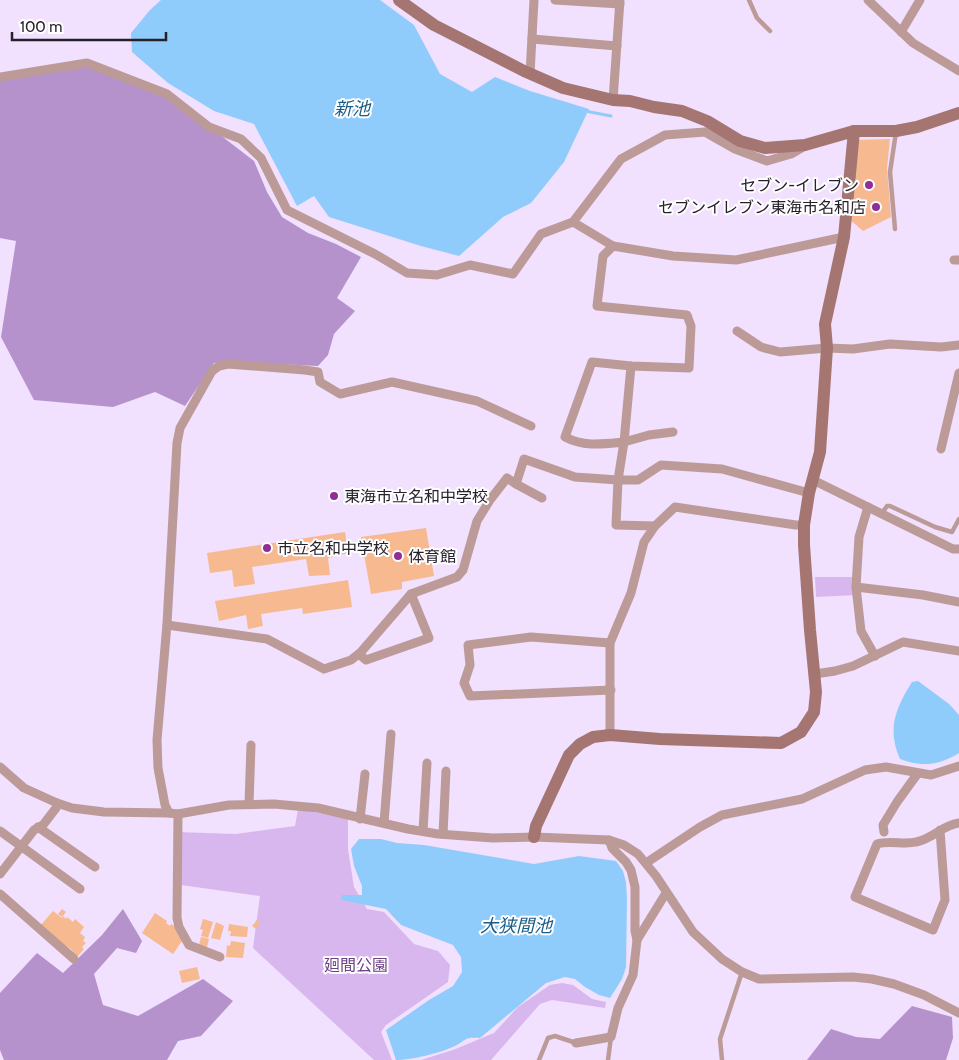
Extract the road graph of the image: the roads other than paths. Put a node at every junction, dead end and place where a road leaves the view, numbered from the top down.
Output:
1 (399, 0) edge
2 (534, 0) edge
3 (555, 0) edge
4 (749, 0) edge
5 (868, 0) edge
6 (920, 0) edge
7 (620, 2) edge
8 (770, 31) dead end
9 (901, 32) junction
10 (532, 39) junction
11 (617, 46) junction
12 (959, 70) edge
13 (530, 74) junction
14 (0, 77) edge
15 (613, 100) junction
16 (959, 113) edge
17 (854, 131) junction
18 (896, 131) junction
19 (805, 145) junction
20 (573, 222) junction
21 (895, 229) dead end
22 (844, 237) junction
23 (614, 246) junction
24 (737, 331) dead end
25 (959, 345) edge
26 (827, 348) junction
27 (631, 366) junction
28 (959, 373) edge
29 (531, 426) dead end
30 (673, 432) dead end
31 (624, 442) junction
32 (941, 449) dead end
33 (618, 480) junction
34 (813, 480) junction
35 (516, 484) junction
36 (809, 493) junction
37 (542, 498) dead end
38 (868, 507) junction
39 (882, 514) junction
40 (959, 519) edge
41 (804, 525) junction
42 (656, 526) junction
43 (959, 549) edge
44 (856, 587) junction
45 (411, 594) junction
46 (959, 602) edge
47 (167, 626) junction
48 (610, 643) junction
49 (959, 651) edge
50 (359, 654) junction
51 (875, 656) junction
52 (815, 674) junction
53 (611, 690) junction
54 (391, 734) dead end
55 (610, 735) junction
56 (251, 745) dead end
57 (427, 763) dead end
58 (959, 766) edge
59 (0, 767) edge
60 (446, 771) dead end
61 (918, 773) junction
62 (365, 774) dead end
63 (57, 803) junction
64 (249, 804) junction
65 (173, 813) junction
66 (360, 819) junction
67 (384, 823) junction
68 (959, 823) edge
69 (38, 827) junction
70 (940, 830) junction
71 (0, 831) edge
72 (422, 831) junction
73 (884, 832) dead end
74 (443, 834) junction
75 (534, 837) junction
76 (609, 840) junction
77 (23, 847) junction
78 (646, 863) junction
79 (95, 867) dead end
80 (0, 874) edge
81 (80, 889) dead end
82 (666, 893) junction
83 (0, 894) edge
84 (637, 940) junction
85 (220, 957) dead end
86 (74, 959) dead end
87 (742, 972) junction
88 (959, 1013) edge
89 (611, 1037) junction
90 (576, 1043) joint
91 (539, 1060) edge
92 (608, 1060) edge
93 (722, 1060) edge

1 - 13 street
2 - 10 street
3 - 7 street
4 - 8 lane
5 - 9 street
6 - 9 street
7 - 11 street
9 - 12 street
10 - 11 street
10 - 13 street
11 - 15 street
13 - 15 street
14 - 20 street
15 - 19 street
16 - 18 street
17 - 18 street
17 - 19 street
17 - 22 street
18 - 21 lane
19 - 20 street
20 - 23 street
22 - 23 street
22 - 26 street
23 - 27 street
24 - 26 street
25 - 26 street
26 - 34 street
27 - 31 street
27 - 31 street
28 - 32 street
29 - 47 street
30 - 31 street
31 - 33 street
33 - 35 street
33 - 36 street
33 - 42 street
34 - 36 street
34 - 38 street
35 - 37 street
35 - 45 street
36 - 41 street
38 - 39 street
38 - 44 street
39 - 40 lane
39 - 43 street
41 - 42 street
41 - 52 street
42 - 48 street
44 - 46 street
44 - 51 street
45 - 50 street
45 - 50 street
47 - 50 street
47 - 65 street
48 - 53 street
48 - 53 street
49 - 51 street
51 - 52 street
52 - 55 street
53 - 55 street
54 - 67 street
55 - 75 street
56 - 64 street
57 - 72 street
58 - 61 street
59 - 63 street
60 - 74 street
61 - 73 street
61 - 78 street
62 - 66 street
63 - 65 street
63 - 69 street
64 - 65 street
64 - 66 street
65 - 85 street
66 - 67 street
67 - 72 street
68 - 70 street
69 - 77 street
69 - 79 street
70 - 70 street
71 - 77 street
72 - 74 street
74 - 75 street
75 - 76 street
76 - 78 street
76 - 84 street
77 - 80 street
77 - 81 street
78 - 82 street
82 - 84 street
82 - 87 street
83 - 86 street
84 - 89 street
87 - 88 street
87 - 93 lane
89 - 90 street
89 - 92 lane
90 - 91 lane

